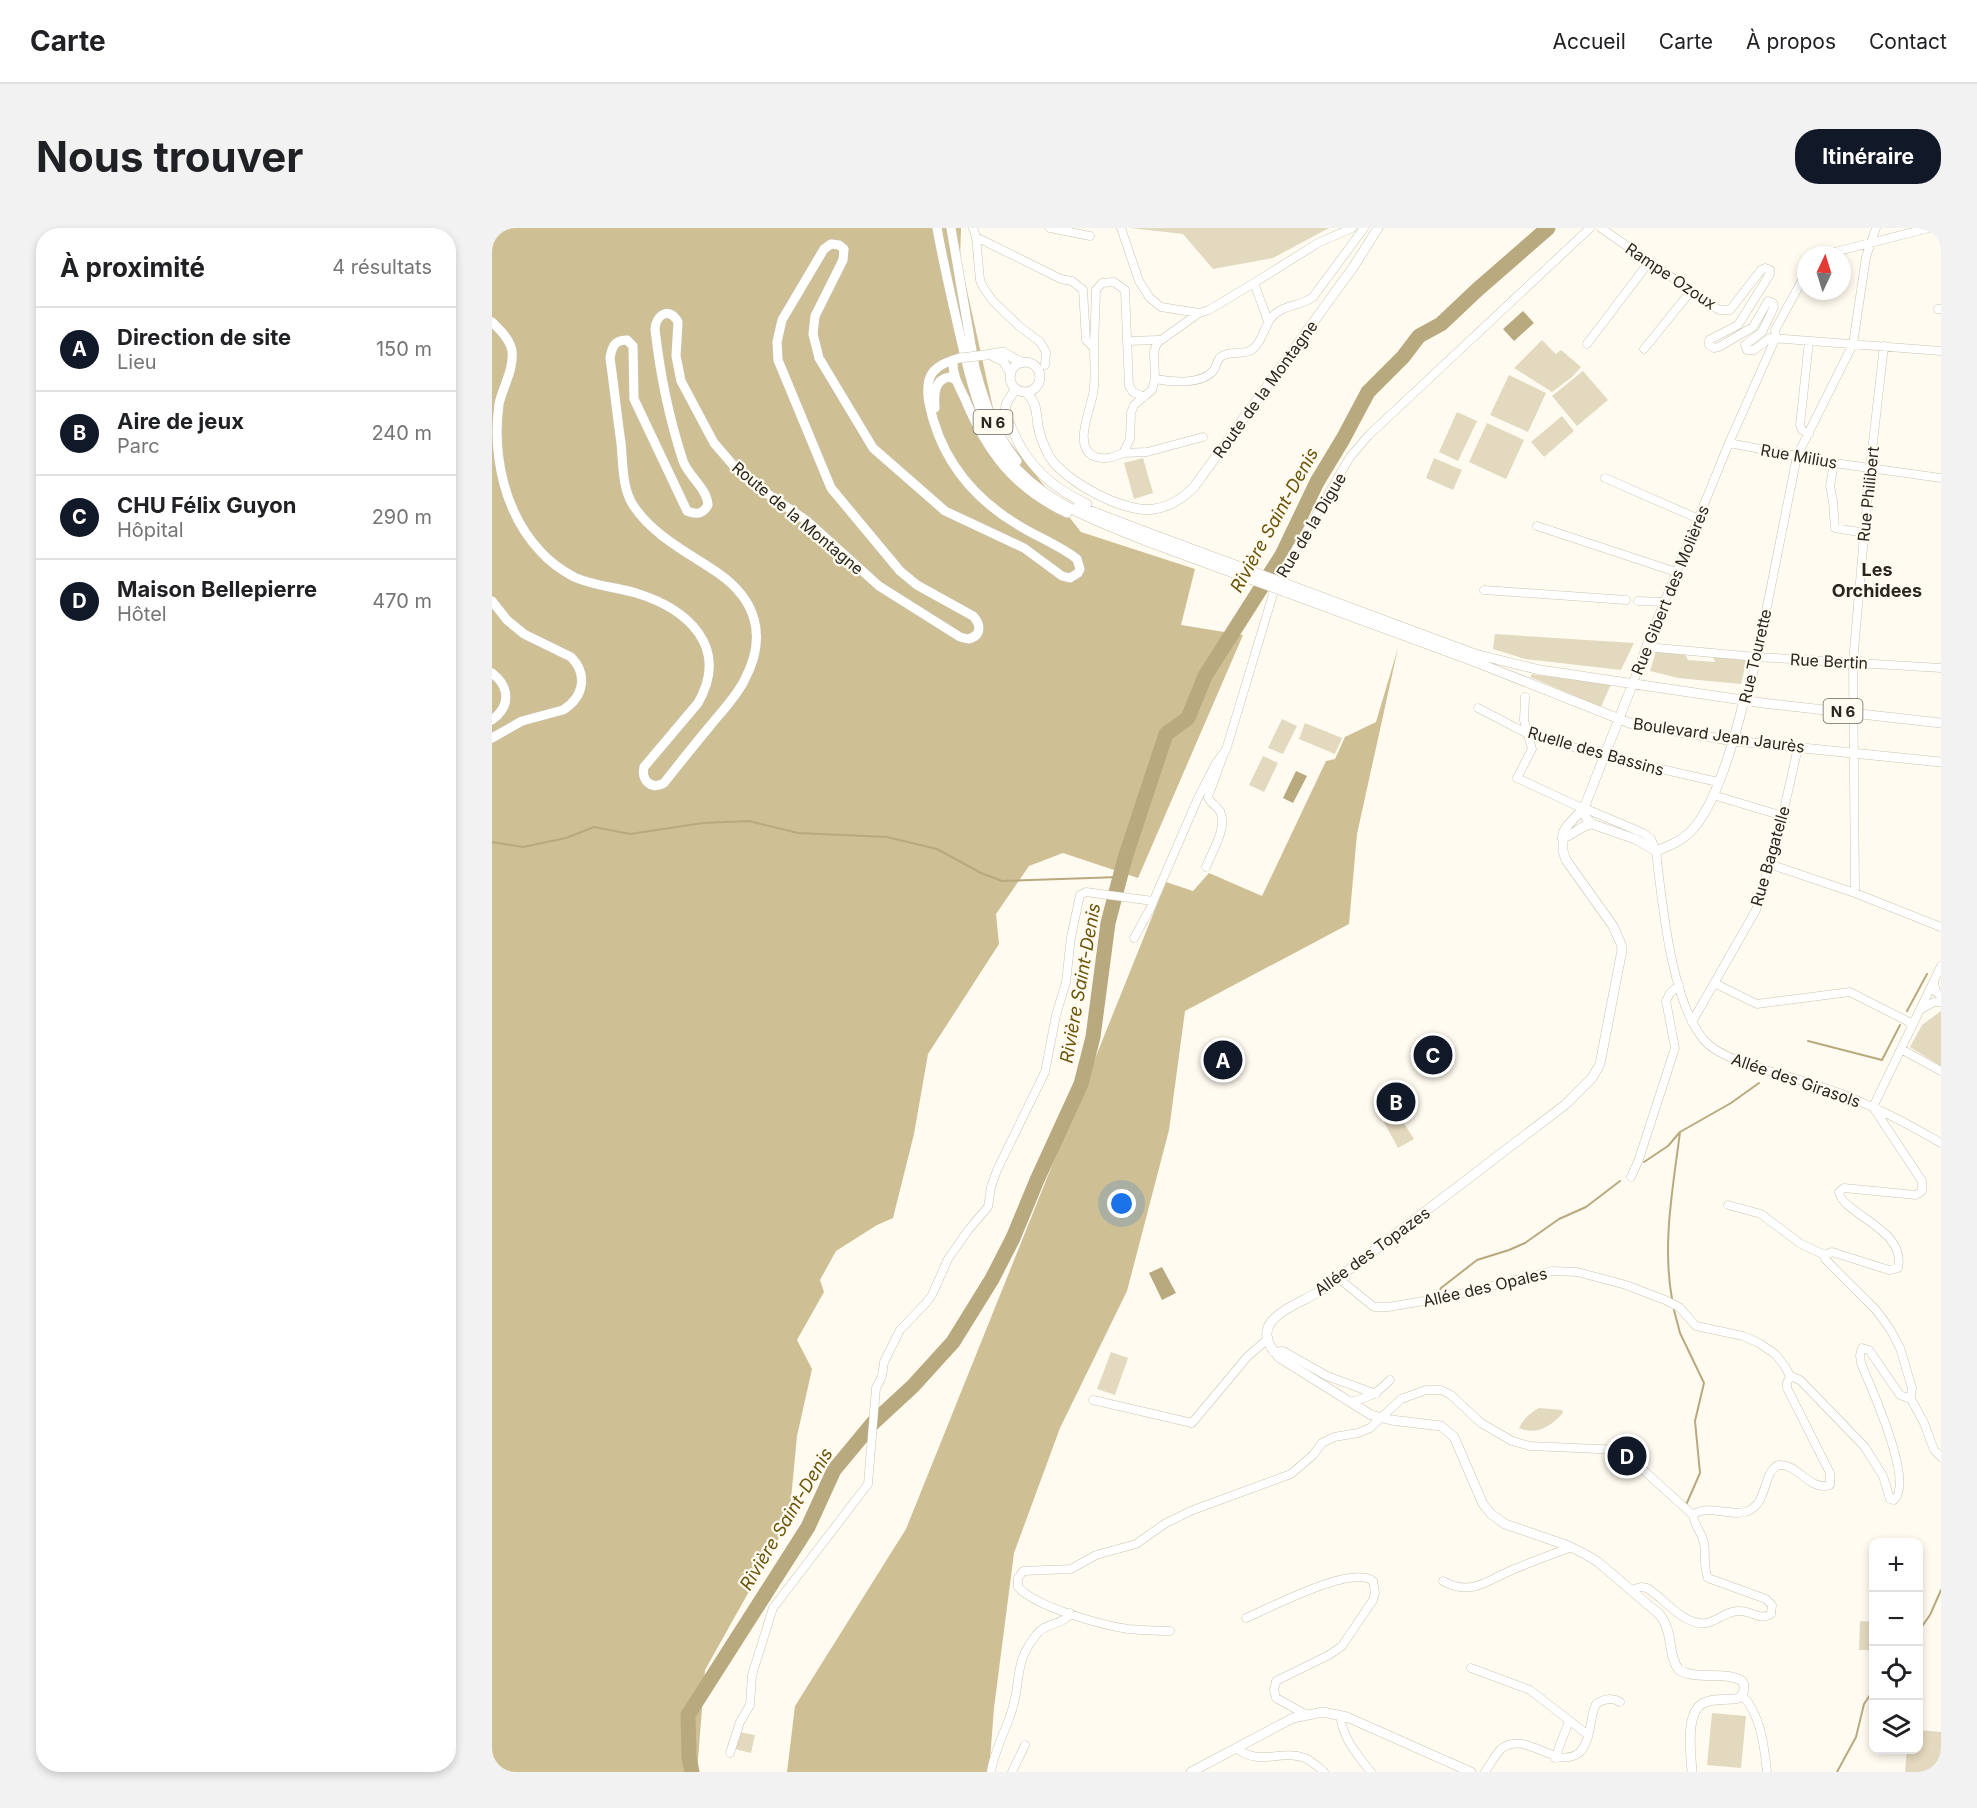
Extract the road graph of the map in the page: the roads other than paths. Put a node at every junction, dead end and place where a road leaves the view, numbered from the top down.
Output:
1 (937, 228) edge
2 (951, 228) edge
3 (973, 228) edge
4 (1050, 228) edge
5 (1121, 228) edge
6 (1352, 228) edge
7 (1364, 228) edge
8 (1378, 228) edge
9 (1386, 228) edge
10 (1590, 228) edge
11 (1601, 228) edge
12 (1876, 228) edge
13 (1929, 228) edge
14 (1090, 236) dead end
15 (976, 237) junction
16 (1872, 241) junction
17 (1862, 244) junction
18 (1851, 247) edge
19 (1866, 257) junction
20 (1649, 262) junction
21 (1354, 266) junction
22 (1254, 283) junction
23 (1797, 290) edge
24 (1692, 291) junction
25 (1200, 313) junction
26 (1268, 321) junction
27 (492, 322) edge
28 (1774, 339) junction
29 (1159, 340) junction
30 (1127, 341) junction
31 (1809, 341) junction
32 (1587, 344) dead end
33 (1853, 345) junction
34 (1884, 346) junction
35 (1094, 348) junction
36 (1644, 349) dead end
37 (1941, 351) edge
38 (987, 354) junction
39 (956, 359) junction
40 (1023, 363) junction
41 (1045, 365) dead end
42 (1011, 374) junction
43 (1155, 379) junction
44 (956, 380) junction
45 (1038, 385) junction
46 (1016, 389) junction
47 (1026, 392) junction
48 (1144, 397) junction
49 (1038, 416) junction
50 (936, 428) junction
51 (1809, 434) junction
52 (1203, 437) dead end
53 (1729, 443) junction
54 (1123, 453) junction
55 (1797, 456) junction
56 (1834, 463) junction
57 (1870, 468) junction
58 (1605, 478) dead end
59 (1941, 478) edge
60 (1699, 519) junction
61 (1537, 526) dead end
62 (1865, 533) junction
63 (1147, 537) junction
64 (1676, 572) junction
65 (1484, 590) dead end
66 (1626, 600) dead end
67 (492, 601) edge
68 (1638, 601) dead end
69 (1664, 602) junction
70 (1646, 647) junction
71 (1474, 657) junction
72 (1757, 657) junction
73 (1853, 662) junction
74 (1941, 668) edge
75 (492, 673) edge
76 (1633, 683) junction
77 (1525, 697) dead end
78 (1744, 700) junction
79 (1478, 708) dead end
80 (1854, 712) junction
81 (492, 720) edge
82 (1619, 720) junction
83 (1941, 723) edge
84 (1528, 734) junction
85 (492, 738) edge
86 (1734, 741) junction
87 (1798, 747) junction
88 (1854, 752) junction
89 (1224, 755) junction
90 (1604, 756) junction
91 (1941, 762) edge
92 (1718, 782) junction
93 (1713, 795) junction
94 (1584, 809) junction
95 (1783, 816) junction
96 (1592, 824) junction
97 (1562, 838) junction
98 (1656, 851) junction
99 (1769, 864) junction
100 (1206, 867) dead end
101 (1855, 893) junction
102 (1151, 901) junction
103 (1941, 927) edge
104 (1134, 938) dead end
105 (1941, 966) edge
106 (1714, 983) junction
107 (1934, 983) junction
108 (1679, 985) junction
109 (1941, 996) edge
110 (1934, 1000) edge
111 (1692, 1022) junction
112 (1913, 1024) junction
113 (1901, 1049) junction
114 (1941, 1071) edge
115 (1873, 1107) junction
116 (1941, 1143) edge
117 (1631, 1177) dead end
118 (1728, 1205) dead end
119 (1825, 1255) junction
120 (1338, 1278) junction
121 (1268, 1339) junction
122 (1274, 1352) junction
123 (1790, 1376) junction
124 (1390, 1380) dead end
125 (1376, 1394) junction
126 (1911, 1399) junction
127 (1093, 1400) dead end
128 (1350, 1401) junction
129 (1381, 1418) junction
130 (1941, 1457) edge
131 (1693, 1515) junction
132 (1569, 1548) junction
133 (1443, 1581) dead end
134 (1630, 1590) junction
135 (1070, 1613) junction
136 (1246, 1618) dead end
137 (1170, 1631) dead end
138 (1471, 1668) dead end
139 (1742, 1695) junction
140 (1620, 1702) dead end
141 (1305, 1714) junction
142 (1347, 1717) junction
143 (1569, 1720) junction
144 (1588, 1735) junction
145 (1025, 1745) dead end
146 (1236, 1748) junction
147 (730, 1753) dead end
148 (1555, 1758) junction
149 (991, 1772) edge
150 (1012, 1772) edge
151 (1191, 1772) edge
152 (1324, 1772) edge
153 (1371, 1772) edge
154 (1471, 1772) edge
155 (1485, 1772) edge
156 (1692, 1772) edge
157 (1767, 1772) edge

1 - 63 main road, N 6
2 - 63 main road, N 6
3 - 15 street
4 - 14 street
5 - 25 street
6 - 22 street
7 - 26 street
8 - 21 main road, Route de la Montagne
9 - 21 main road, Route de la Montagne
10 - 89 street, Rue de la Digue
11 - 20 street, Rampe Ozoux
12 - 16 street
13 - 16 street
15 - 35 street
15 - 41 street
16 - 17 street
16 - 19 street
17 - 18 street
17 - 19 street
19 - 33 street, Rue Tourette
20 - 24 street, Rampe Ozoux
20 - 32 street
21 - 49 main road, Route de la Montagne
22 - 25 street
22 - 26 street
23 - 28 street, Rue Gibert des Molières
24 - 28 street, Rampe Ozoux
24 - 36 street
25 - 29 street
26 - 43 street
27 - 50 main road, Route de la Montagne
28 - 31 street
28 - 53 street, Rue Gibert des Molières
29 - 30 street
29 - 43 street
30 - 35 street
30 - 48 street
31 - 33 street
31 - 51 street
33 - 34 street
33 - 51 street, Rue Tourette
34 - 37 street
34 - 57 street, Rue Philibert
35 - 54 street
38 - 39 main road, bridge
38 - 40 main road
38 - 42 main road
39 - 44 main road
39 - 50 main road, Route de la Montagne
40 - 42 main road
40 - 45 main road
42 - 46 main road
43 - 48 street
44 - 50 main road
44 - 63 main road
45 - 47 main road
45 - 49 main road, Route de la Montagne
46 - 47 main road
46 - 63 main road
47 - 49 main road, Route de la Montagne
48 - 54 street
51 - 55 street, Rue Tourette
52 - 54 street
53 - 55 street, Rue Milius
53 - 60 street, Rue Gibert des Molières
55 - 56 street, Rue Milius
55 - 72 street, Rue Tourette
56 - 57 street, Rue Milius
56 - 62 street
57 - 59 street, Rue Milius
57 - 62 street, Rue Philibert
58 - 60 street
60 - 64 street, Rue Gibert des Molières
61 - 64 street
62 - 73 street, Rue Philibert
63 - 71 main road, N 6, bridge
64 - 69 street, Rue Gibert des Molières
65 - 66 street
67 - 85 main road
68 - 69 street
69 - 70 street, Rue Gibert des Molières
70 - 72 street, Rue Bertin
70 - 76 street, Rue Gibert des Molières
71 - 76 main road, N 6
71 - 82 main road, Boulevard Jean Jaurès / N 6
72 - 73 street, Rue Bertin
72 - 78 street, Rue Tourette
73 - 74 street, Rue Bertin
73 - 80 street, Rue Philibert
75 - 81 main road
76 - 78 main road, N 6
76 - 82 main road, Rue Gibert des Molières
77 - 84 street
78 - 80 main road, N 6
78 - 86 main road, Rue Tourette
79 - 84 street, Ruelle des Bassins
80 - 83 main road, N 6
80 - 88 street, Rue Philibert
82 - 86 main road, Boulevard Jean Jaurès / N 6
82 - 90 main road, Rue Gibert des Molières
84 - 90 street, Ruelle des Bassins
84 - 94 street
86 - 87 main road, Boulevard Jean Jaurès / N 6
86 - 92 main road, Rue Tourette
87 - 88 main road, Boulevard Jean Jaurès / N 6
87 - 95 street, Rue Bagatelle
88 - 91 main road, Boulevard Jean Jaurès / N 6
88 - 101 street, Rue Philibert
89 - 100 street
89 - 102 street, Rue de la Digue
90 - 92 street, Ruelle des Bassins
90 - 94 main road, Rue Gibert des Molières
92 - 93 main road, Rue Tourette
93 - 95 street
93 - 98 main road, Rue Tourette
94 - 96 main road
94 - 97 main road, Rue Gibert des Molières
94 - 98 street
95 - 99 street, Rue Bagatelle
96 - 97 main road
96 - 98 main road
97 - 120 main road, Allée des Topazes
98 - 108 street, Allée des Girasols
99 - 101 street
99 - 106 street, Rue Bagatelle
101 - 103 street
102 - 104 street, Rue de la Digue
102 - 147 street
105 - 107 street
106 - 111 street, Rue Bagatelle
106 - 112 street
107 - 109 street
107 - 110 street
108 - 111 street, Allée des Girasols
108 - 117 street
110 - 112 street
111 - 115 street, Allée des Girasols
112 - 113 street
113 - 114 street
113 - 115 street
115 - 116 street, Allée des Girasols
115 - 119 street
118 - 119 street
119 - 126 street
120 - 121 main road, Allée des Topazes
120 - 123 street, Allée des Opales
121 - 122 main road
121 - 127 street
122 - 125 street
122 - 128 main road
123 - 126 street
123 - 131 street
124 - 125 street
125 - 128 street
126 - 130 street
128 - 129 main road
129 - 131 street
129 - 132 main road
129 - 135 street
131 - 134 street
132 - 133 street
132 - 134 main road
134 - 139 main road
135 - 137 street
135 - 149 street
136 - 141 street
138 - 143 street
139 - 156 main road
139 - 157 street
140 - 144 street
141 - 142 main road
141 - 146 main road
142 - 153 street
142 - 154 main road
143 - 144 street
143 - 148 street
144 - 148 street
145 - 150 street
146 - 151 main road
146 - 152 street
148 - 155 street

